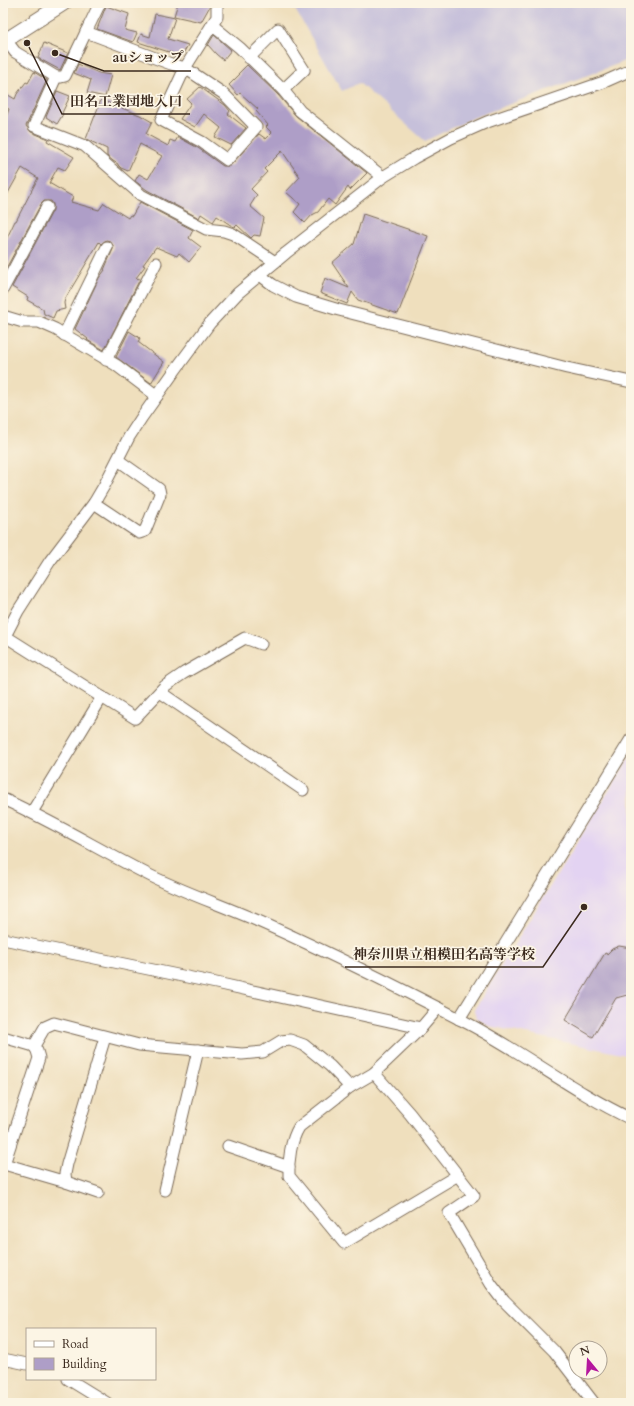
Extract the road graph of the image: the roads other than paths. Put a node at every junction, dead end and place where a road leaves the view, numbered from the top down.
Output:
1 (64, 3) edge
2 (100, 3) edge
3 (216, 3) edge
4 (212, 25) junction
5 (86, 32) junction
6 (4, 41) edge
7 (249, 58) junction
8 (185, 68) junction
9 (631, 70) edge
10 (56, 77) junction
11 (283, 90) junction
12 (383, 177) junction
13 (47, 208) dead end
14 (107, 247) dead end
15 (274, 262) junction
16 (156, 263) dead end
17 (260, 275) junction
18 (3, 289) edge
19 (3, 316) edge
20 (64, 335) junction
21 (106, 360) junction
22 (631, 382) edge
23 (157, 396) junction
24 (118, 460) junction
25 (94, 503) junction
26 (4, 638) edge
27 (261, 644) dead end
28 (160, 692) junction
29 (102, 697) junction
30 (631, 739) edge
31 (303, 790) dead end
32 (3, 799) edge
33 (32, 812) junction
34 (3, 940) edge
35 (438, 1008) junction
36 (459, 1019) junction
37 (421, 1028) junction
38 (3, 1037) edge
39 (105, 1037) junction
40 (34, 1046) junction
41 (198, 1050) junction
42 (374, 1073) junction
43 (350, 1087) junction
44 (631, 1119) edge
45 (228, 1146) dead end
46 (289, 1167) junction
47 (458, 1175) junction
48 (66, 1182) junction
49 (165, 1190) dead end
50 (98, 1193) dead end
51 (3, 1359) edge
52 (26, 1364) edge
53 (70, 1380) edge
54 (107, 1403) edge
55 (594, 1403) edge

1 - 6 main road
2 - 5 street
3 - 4 street
4 - 7 street
4 - 8 street
5 - 8 street
5 - 10 street
6 - 10 street
7 - 11 street
7 - 11 street
8 - 8 street
9 - 12 street
10 - 15 street
11 - 12 street
12 - 15 street
13 - 18 street
14 - 20 street
15 - 17 street
16 - 21 street
17 - 22 street
17 - 23 street
19 - 20 street
20 - 21 street
21 - 23 street
23 - 24 street
24 - 25 street
24 - 25 street
25 - 26 street
26 - 29 street
27 - 28 street
28 - 29 street
28 - 31 street
29 - 33 street
30 - 36 street
32 - 33 street
33 - 35 street
34 - 37 street
35 - 36 street
35 - 37 street
36 - 44 street
37 - 42 street
38 - 40 street
39 - 40 street
39 - 41 street
39 - 48 street
40 - 48 street
41 - 43 street
41 - 49 street
42 - 43 street
42 - 47 street
43 - 46 street
45 - 46 street
46 - 47 street
47 - 55 street
48 - 50 street
51 - 52 street
53 - 54 street

